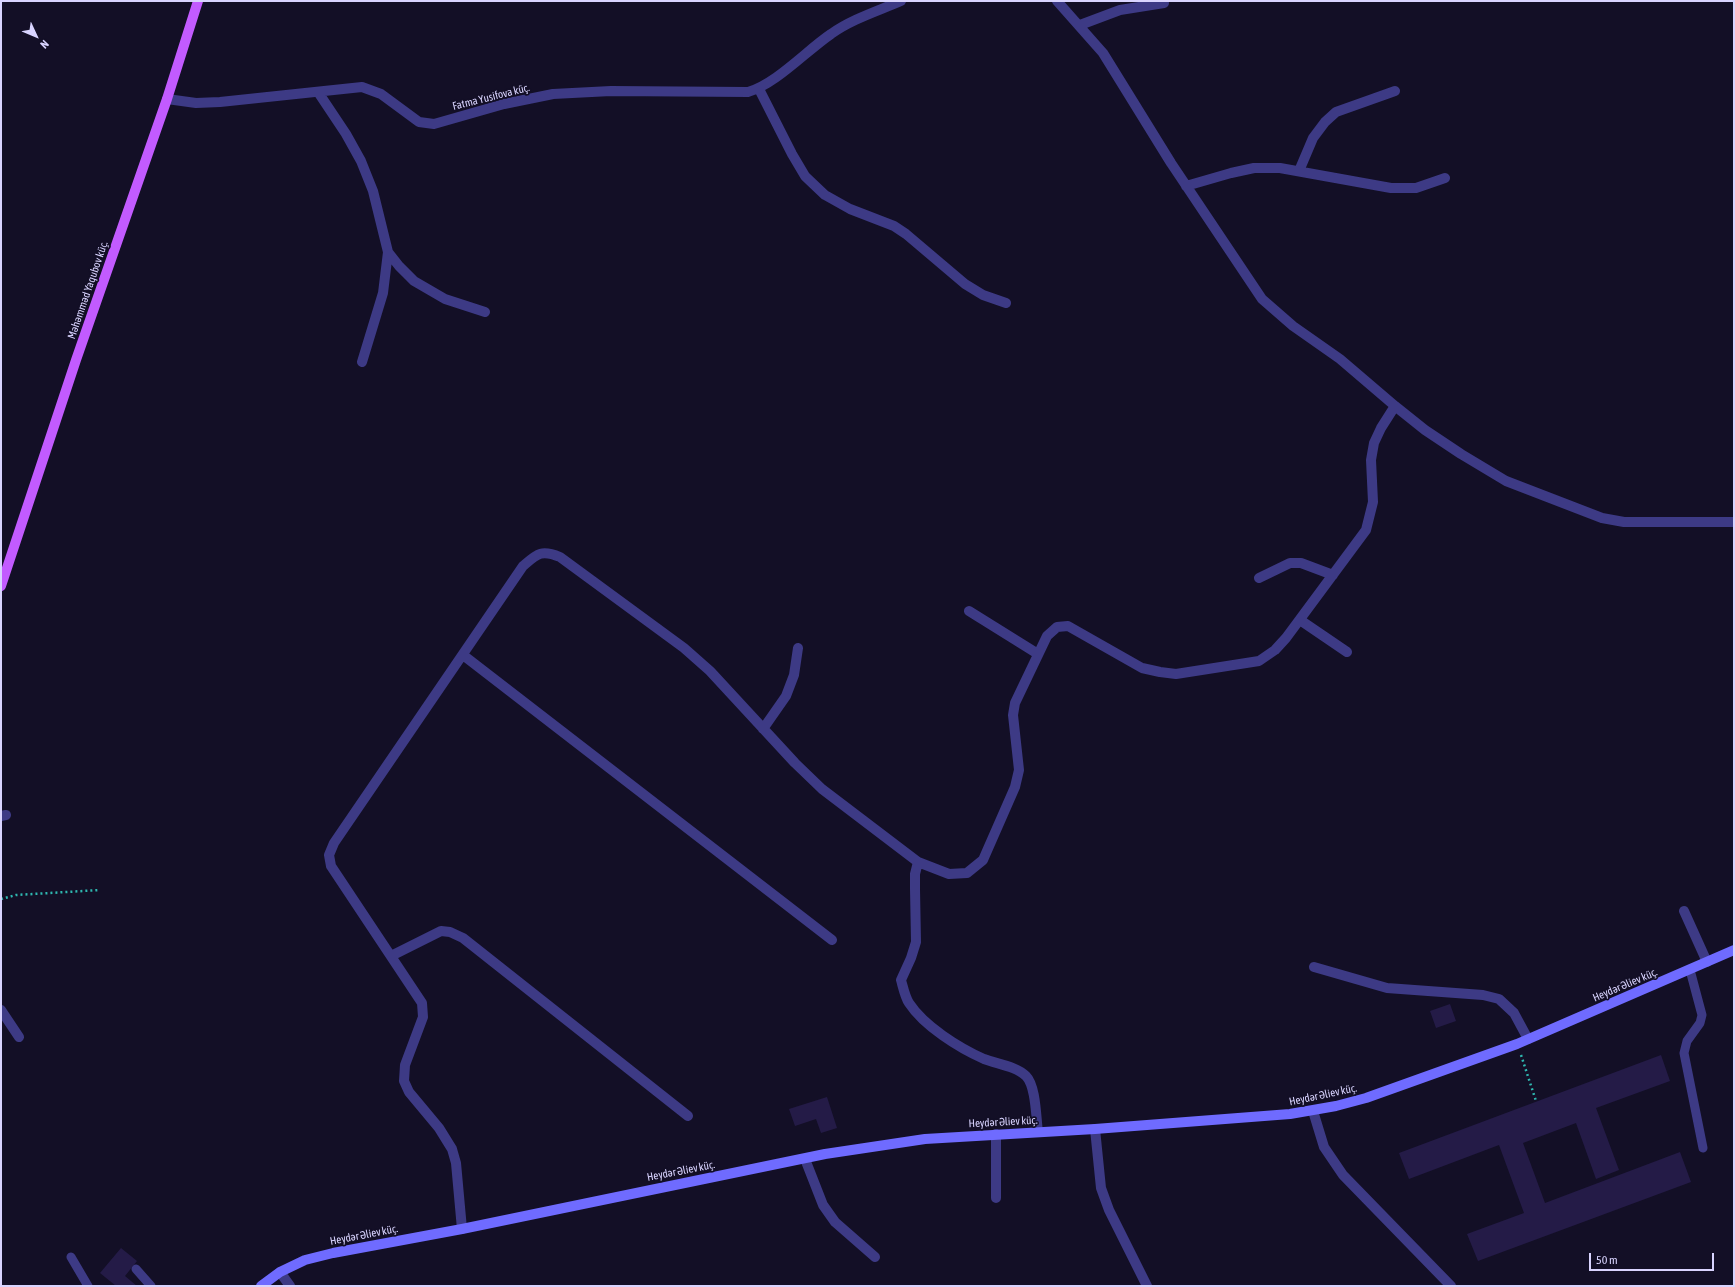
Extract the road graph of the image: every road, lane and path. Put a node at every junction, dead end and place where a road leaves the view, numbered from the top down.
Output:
1 (198, 1) edge
2 (901, 1) edge
3 (1057, 1) edge
4 (1164, 3) dead end
5 (1080, 25) junction
6 (759, 88) junction
7 (1395, 90) dead end
8 (318, 92) junction
9 (167, 99) junction
10 (1299, 171) junction
11 (1445, 178) dead end
12 (1186, 186) junction
13 (388, 252) junction
14 (1006, 303) dead end
15 (485, 312) dead end
16 (362, 362) dead end
17 (1395, 406) junction
18 (1734, 522) edge
19 (1333, 575) junction
20 (1259, 578) dead end
21 (1, 586) edge
22 (969, 612) dead end
23 (1300, 620) junction
24 (798, 648) dead end
25 (1347, 652) dead end
26 (1038, 654) junction
27 (463, 655) junction
28 (763, 729) junction
29 (918, 862) junction
30 (100, 890) dead end
31 (1, 899) edge
32 (1684, 911) dead end
33 (832, 940) dead end
34 (1734, 950) edge
35 (391, 956) junction
36 (1708, 962) junction
37 (1314, 967) dead end
38 (1690, 970) junction
39 (1, 1010) edge
40 (19, 1037) dead end
41 (1528, 1039) junction
42 (1517, 1044) junction
43 (1536, 1101) dead end
44 (1313, 1112) junction
45 (688, 1116) dead end
46 (1095, 1129) junction
47 (1038, 1132) junction
48 (996, 1134) junction
49 (1703, 1148) dead end
50 (805, 1158) junction
51 (996, 1198) dead end
52 (462, 1228) junction
53 (71, 1257) dead end
54 (875, 1257) dead end
55 (136, 1269) dead end
56 (280, 1272) junction
57 (88, 1286) edge
58 (151, 1286) edge
59 (261, 1286) edge
60 (290, 1286) edge
61 (1147, 1286) edge
62 (1452, 1286) edge

1 - 9 main road, Məhəmməd Yaqubov küç.
2 - 6 street, Fatma Yusifova küç.
3 - 5 street
4 - 5 street
5 - 12 street
6 - 8 street, Fatma Yusifova küç.
6 - 14 street
7 - 10 street
8 - 9 street, Fatma Yusifova küç.
8 - 13 street
9 - 21 main road, Məhəmməd Yaqubov küç.
10 - 11 street
10 - 12 street
12 - 17 street
13 - 15 street
13 - 16 street
17 - 18 street
17 - 19 street
19 - 20 street
19 - 23 street
22 - 26 street
23 - 25 street
23 - 26 street
24 - 28 street
26 - 29 street
27 - 28 street
27 - 33 street
27 - 35 street
28 - 29 street
29 - 47 street
30 - 31 path
32 - 36 street
34 - 36 main road, Heydər Əliev küç.
35 - 45 street
35 - 52 street
36 - 38 main road, Heydər Əliev küç.
37 - 41 street
38 - 41 main road, Heydər Əliev küç.
38 - 49 lane
39 - 40 street
41 - 42 main road, Heydər Əliev küç.
42 - 43 path
42 - 44 main road, Heydər Əliev küç.
44 - 46 main road, Heydər Əliev küç.
44 - 62 street
46 - 47 main road, Heydər Əliev küç.
46 - 61 street
47 - 48 main road, Heydər Əliev küç.
48 - 50 main road, Heydər Əliev küç.
48 - 51 street
50 - 52 main road, Heydər Əliev küç.
50 - 54 street
52 - 56 main road, Heydər Əliev küç.
53 - 57 lane
55 - 58 lane
56 - 59 main road, Heydər Əliev küç.
56 - 60 street

